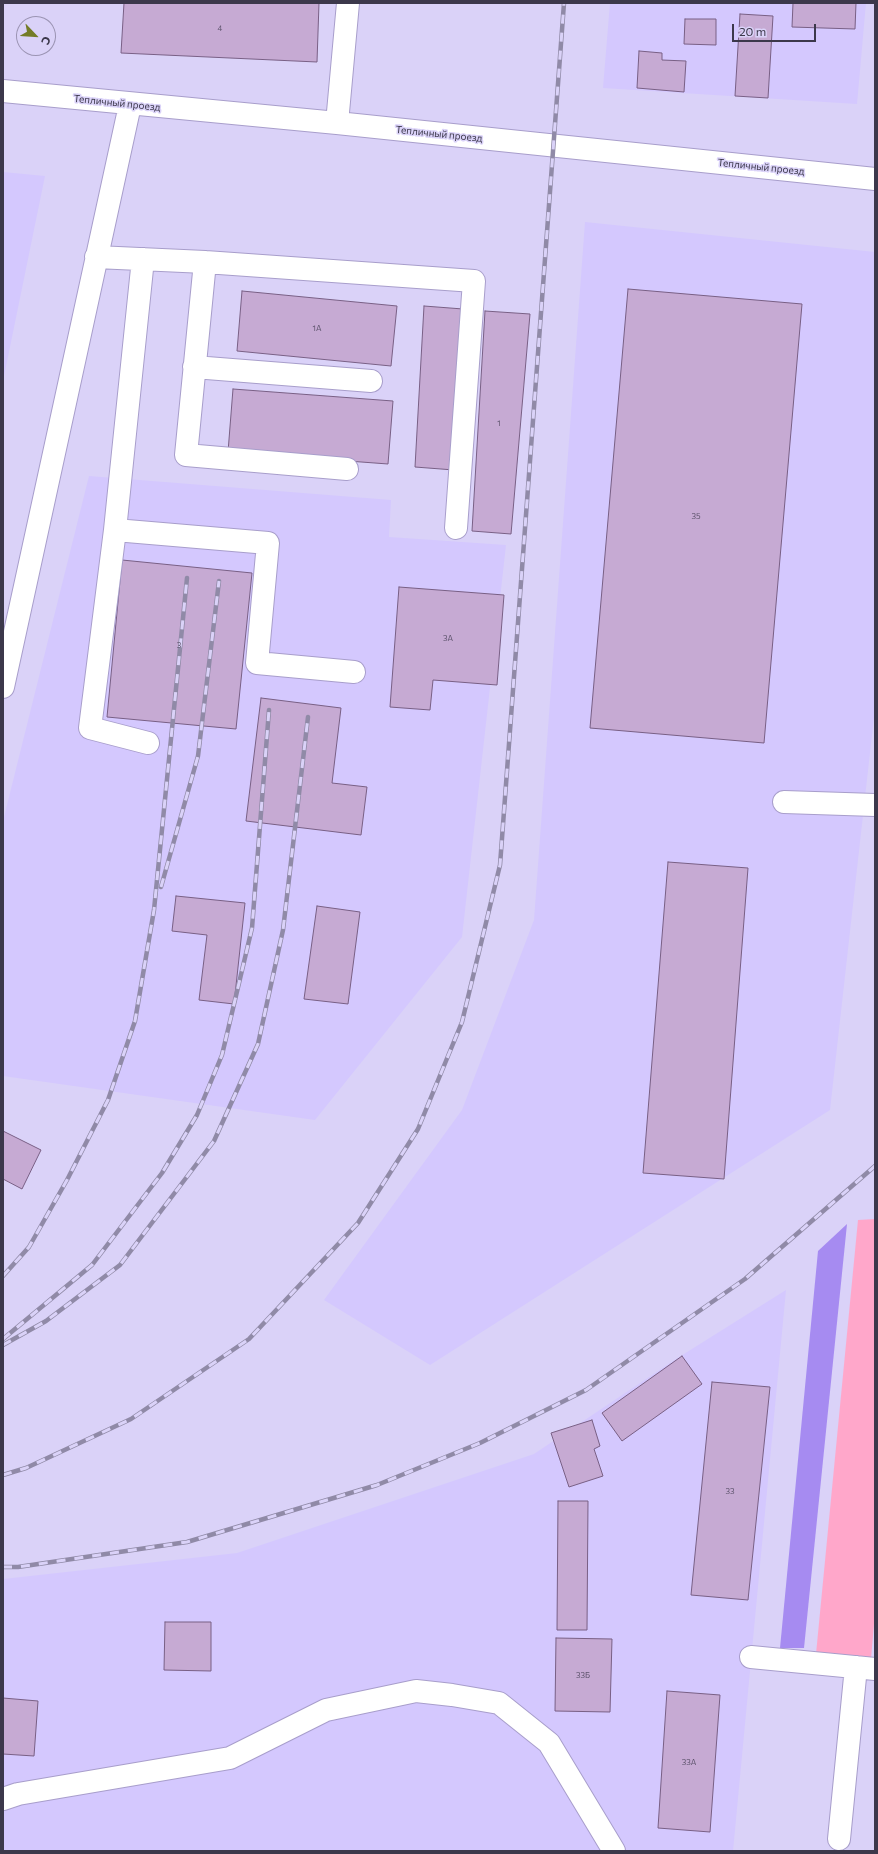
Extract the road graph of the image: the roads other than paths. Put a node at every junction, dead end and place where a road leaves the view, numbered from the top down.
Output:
1 (348, 3) edge
2 (3, 91) edge
3 (130, 105) junction
4 (337, 123) junction
5 (875, 179) edge
6 (96, 257) junction
7 (143, 259) junction
8 (205, 262) junction
9 (194, 367) junction
10 (371, 381) dead end
11 (347, 469) dead end
12 (456, 528) dead end
13 (114, 530) junction
14 (354, 672) dead end
15 (3, 687) edge
16 (148, 743) dead end
17 (784, 802) dead end
18 (875, 805) edge
19 (751, 1657) dead end
20 (865, 1668) edge
21 (3, 1799) edge
22 (839, 1839) dead end
23 (614, 1851) edge

1 - 4 street
2 - 3 street, Тепличный проезд
3 - 4 street, Тепличный проезд
3 - 6 street
4 - 5 street, Тепличный проезд
6 - 7 street
6 - 15 street
7 - 8 street
7 - 13 street
8 - 9 street
8 - 12 street
9 - 10 street
9 - 11 street
13 - 14 street
13 - 16 street
17 - 18 street
19 - 20 street
20 - 22 street
21 - 23 street

